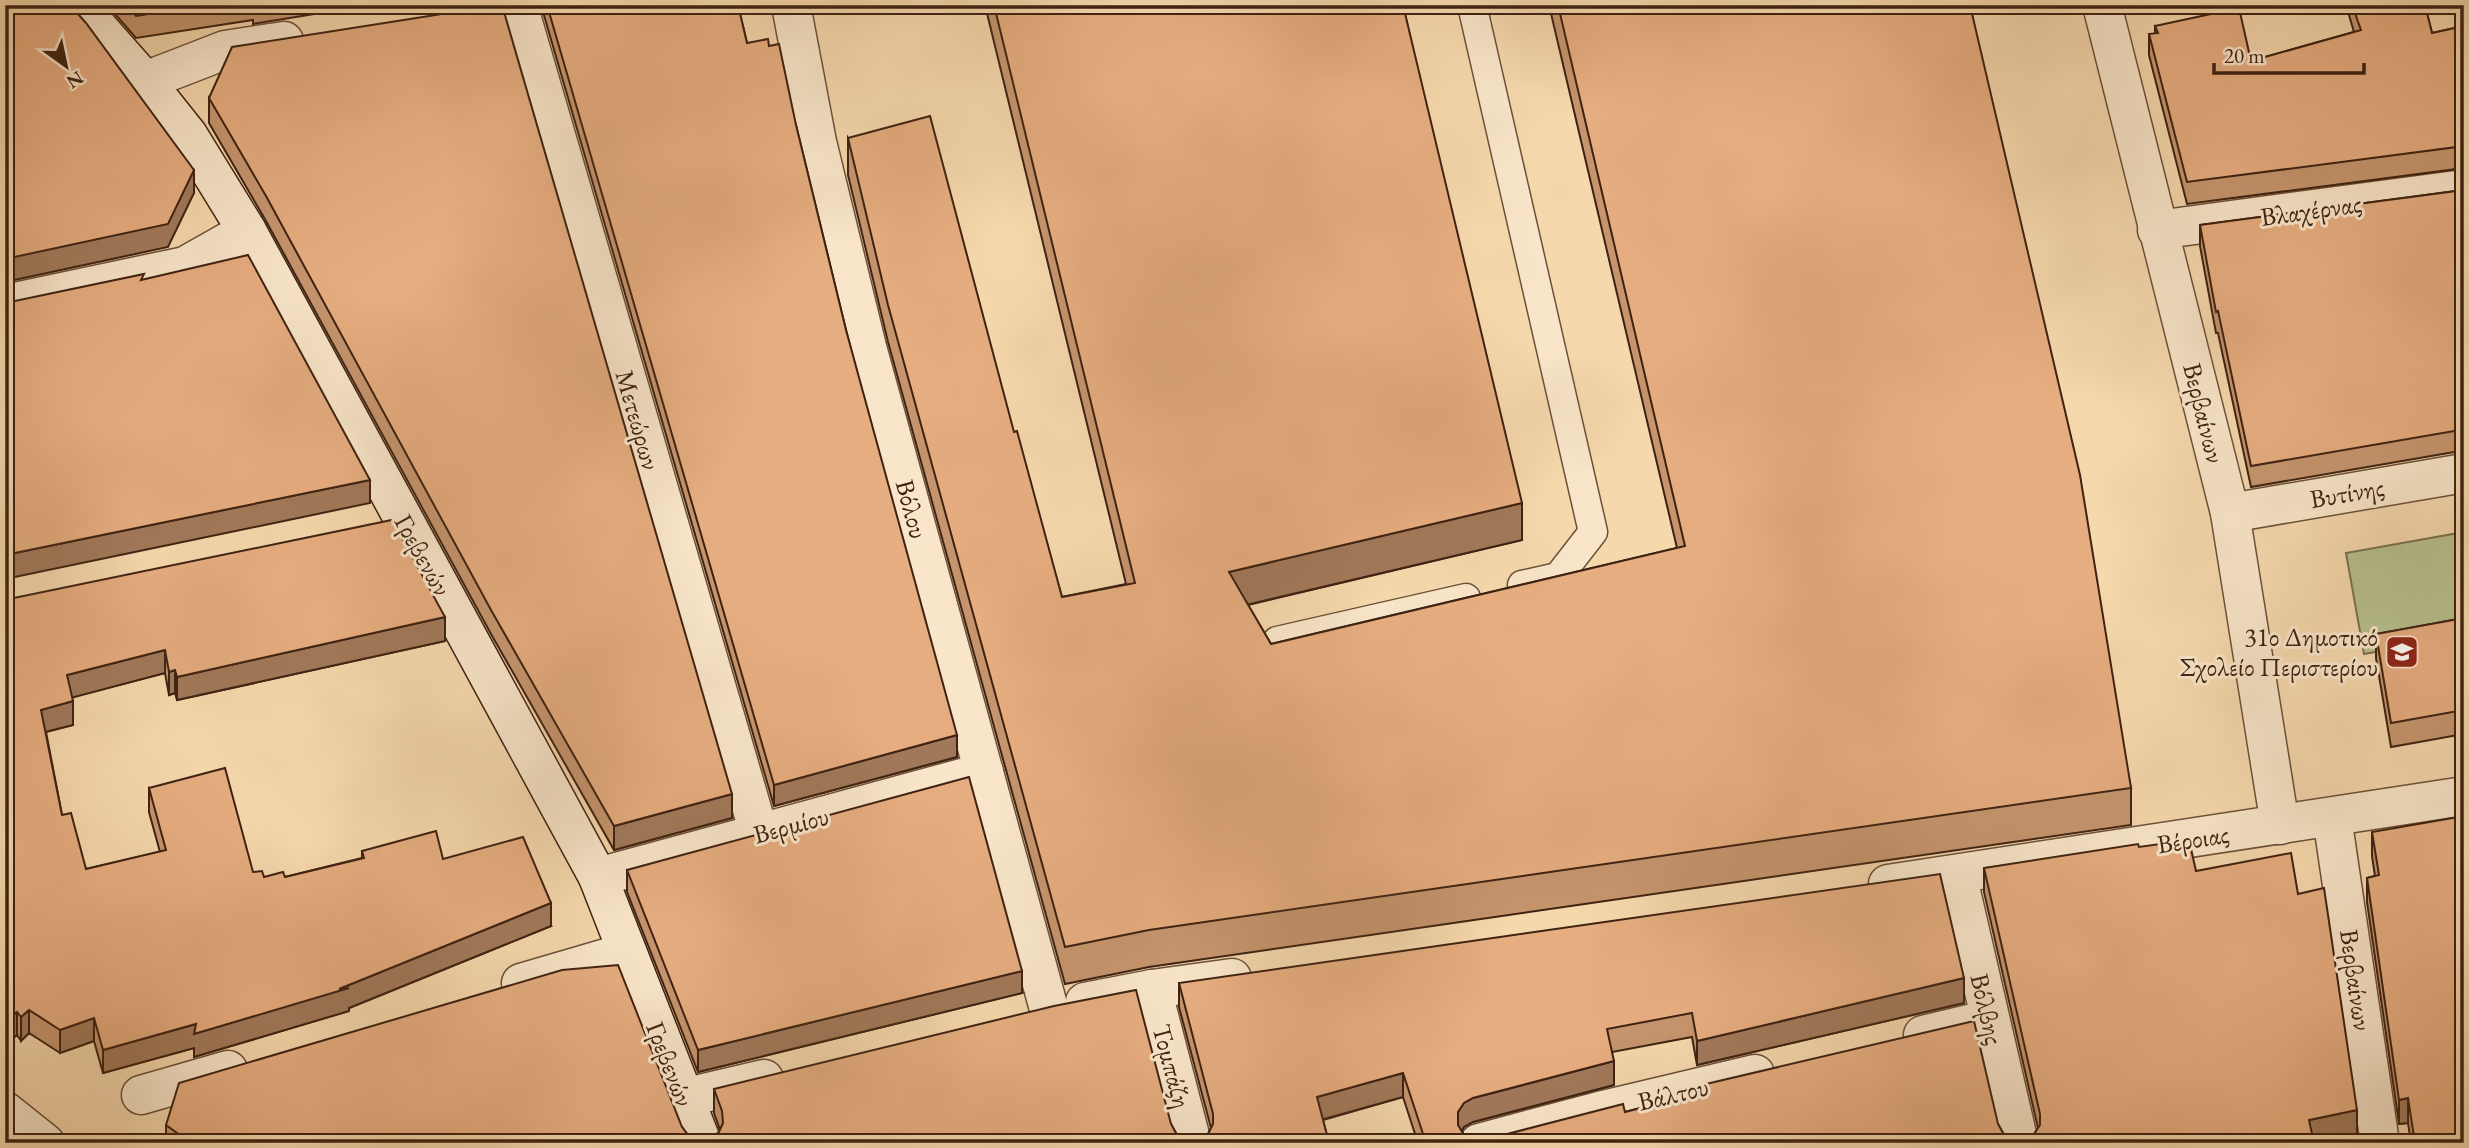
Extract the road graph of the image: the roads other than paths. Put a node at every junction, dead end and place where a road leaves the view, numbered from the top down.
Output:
1 (78, 5) edge
2 (791, 5) edge
3 (1472, 5) edge
4 (2102, 5) edge
5 (506, 7) edge
6 (321, 35) edge
7 (145, 81) junction
8 (2464, 189) edge
9 (2157, 230) junction
10 (247, 231) junction
11 (5, 304) edge
12 (2464, 473) edge
13 (2230, 513) junction
14 (403, 519) junction
15 (363, 527) edge
16 (1277, 640) edge
17 (984, 772) junction
18 (2464, 796) edge
19 (2332, 817) junction
20 (2280, 825) junction
21 (759, 833) junction
22 (1957, 874) junction
23 (598, 877) junction
24 (1848, 890) edge
25 (627, 952) junction
26 (1262, 974) edge
27 (1152, 989) junction
28 (482, 995) edge
29 (1990, 1019) junction
30 (1895, 1041) edge
31 (259, 1060) edge
32 (1787, 1067) edge
33 (792, 1072) edge
34 (141, 1095) dead end
35 (683, 1098) junction
36 (5, 1111) edge
37 (1602, 1127) edge
38 (44, 1143) edge
39 (702, 1143) edge
40 (1192, 1143) edge
41 (1479, 1143) edge
42 (2019, 1143) edge
43 (2380, 1143) edge

1 - 7 street, Γρεβενών
2 - 17 street, Βόλου
3 - 16 lane
4 - 9 street, Βερβαίνων
5 - 21 street, Μετεώρων
6 - 7 street
7 - 10 street, Γρεβενών
8 - 9 street, Βλαχέρνας
9 - 13 street, Βερβαίνων
10 - 11 street
10 - 14 street, Γρεβενών
12 - 13 street, Βυτίνης
13 - 20 street, Βερβαίνων
14 - 15 street
14 - 23 street, Γρεβενών
17 - 21 street, Βερμίου
17 - 27 street, Βόλου
18 - 19 street, Βέροιας
19 - 20 street, Βέροιας
19 - 43 street, Βερβαίνων
20 - 22 street, Βέροιας
21 - 23 street, Βερμίου
22 - 24 street, Βέροιας
22 - 29 street, Βόλβης
23 - 25 street, Γρεβενών
25 - 28 street
25 - 35 street, Γρεβενών
26 - 27 street
27 - 40 street, Τομπάζη
29 - 30 street
29 - 42 street, Βόλβης
31 - 34 street
32 - 37 street, Βάλτου
33 - 35 street
35 - 39 street, Γρεβενών
36 - 38 street
37 - 41 street, Βάλτου

